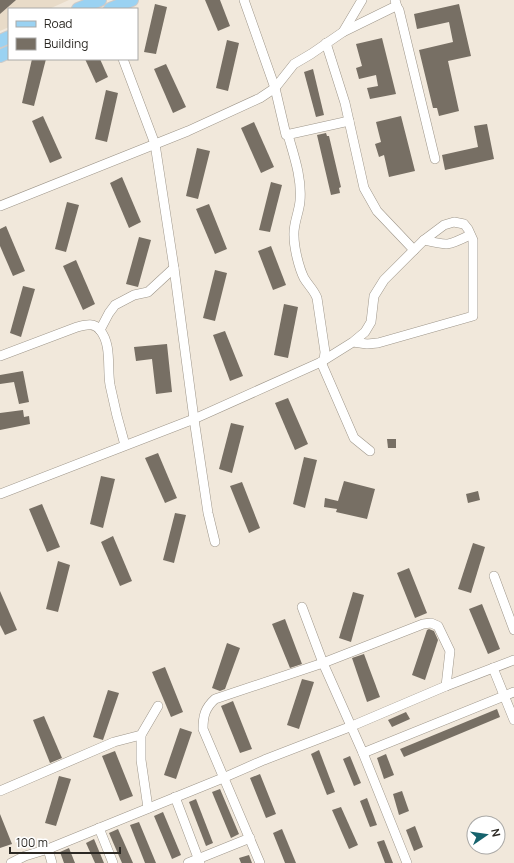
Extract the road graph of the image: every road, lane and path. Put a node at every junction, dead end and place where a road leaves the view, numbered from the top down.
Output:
1 (100, 0) edge
2 (132, 0) edge
3 (244, 0) edge
4 (362, 0) edge
5 (396, 4) edge
6 (80, 8) edge
7 (112, 8) edge
8 (343, 32) junction
9 (326, 43) junction
10 (123, 60) edge
11 (275, 88) junction
12 (349, 121) junction
13 (288, 135) junction
14 (155, 144) junction
15 (435, 159) dead end
16 (0, 206) edge
17 (470, 235) junction
18 (424, 240) junction
19 (414, 250) junction
20 (174, 268) junction
21 (100, 330) junction
22 (353, 342) junction
23 (0, 356) edge
24 (322, 361) junction
25 (194, 419) junction
26 (125, 445) junction
27 (370, 451) dead end
28 (0, 494) edge
29 (215, 542) dead end
30 (494, 576) dead end
31 (302, 607) dead end
32 (514, 630) edge
33 (514, 660) edge
34 (323, 663) junction
35 (493, 668) junction
36 (446, 686) junction
37 (514, 692) edge
38 (504, 696) junction
39 (158, 706) dead end
40 (514, 720) edge
41 (352, 726) junction
42 (141, 735) junction
43 (363, 753) junction
44 (223, 778) junction
45 (0, 791) edge
46 (175, 797) junction
47 (148, 808) junction
48 (99, 828) junction
49 (250, 838) junction
50 (48, 849) junction
51 (199, 861) edge
52 (11, 863) edge
53 (52, 863) edge
54 (113, 863) edge
55 (188, 863) edge
56 (260, 863) edge
57 (407, 863) edge

1 - 6 main road
2 - 7 main road
3 - 11 street
4 - 8 street
5 - 8 street
5 - 15 street
8 - 9 street
9 - 11 street
9 - 12 street
10 - 14 street
11 - 13 street
11 - 14 street
12 - 13 street
12 - 19 street
13 - 24 street
14 - 16 street
14 - 20 street
17 - 18 street
17 - 18 street
17 - 22 street
18 - 19 street
19 - 22 street
20 - 21 street
20 - 25 street
21 - 23 street
21 - 26 street
22 - 24 street
24 - 25 street
24 - 27 street
25 - 26 street
25 - 29 street
26 - 28 street
30 - 32 street
31 - 34 street
33 - 35 street
34 - 36 street
34 - 41 street
34 - 44 street
35 - 36 street
35 - 38 street
36 - 41 street
37 - 38 street
38 - 40 street
38 - 43 street
39 - 42 street
41 - 43 street
41 - 44 street
42 - 45 street
42 - 47 street
43 - 57 street
44 - 46 street
44 - 49 street
46 - 47 street
46 - 51 street
47 - 48 street
48 - 50 street
48 - 54 street
49 - 51 street
49 - 56 street
50 - 52 street
50 - 53 street
51 - 55 street

